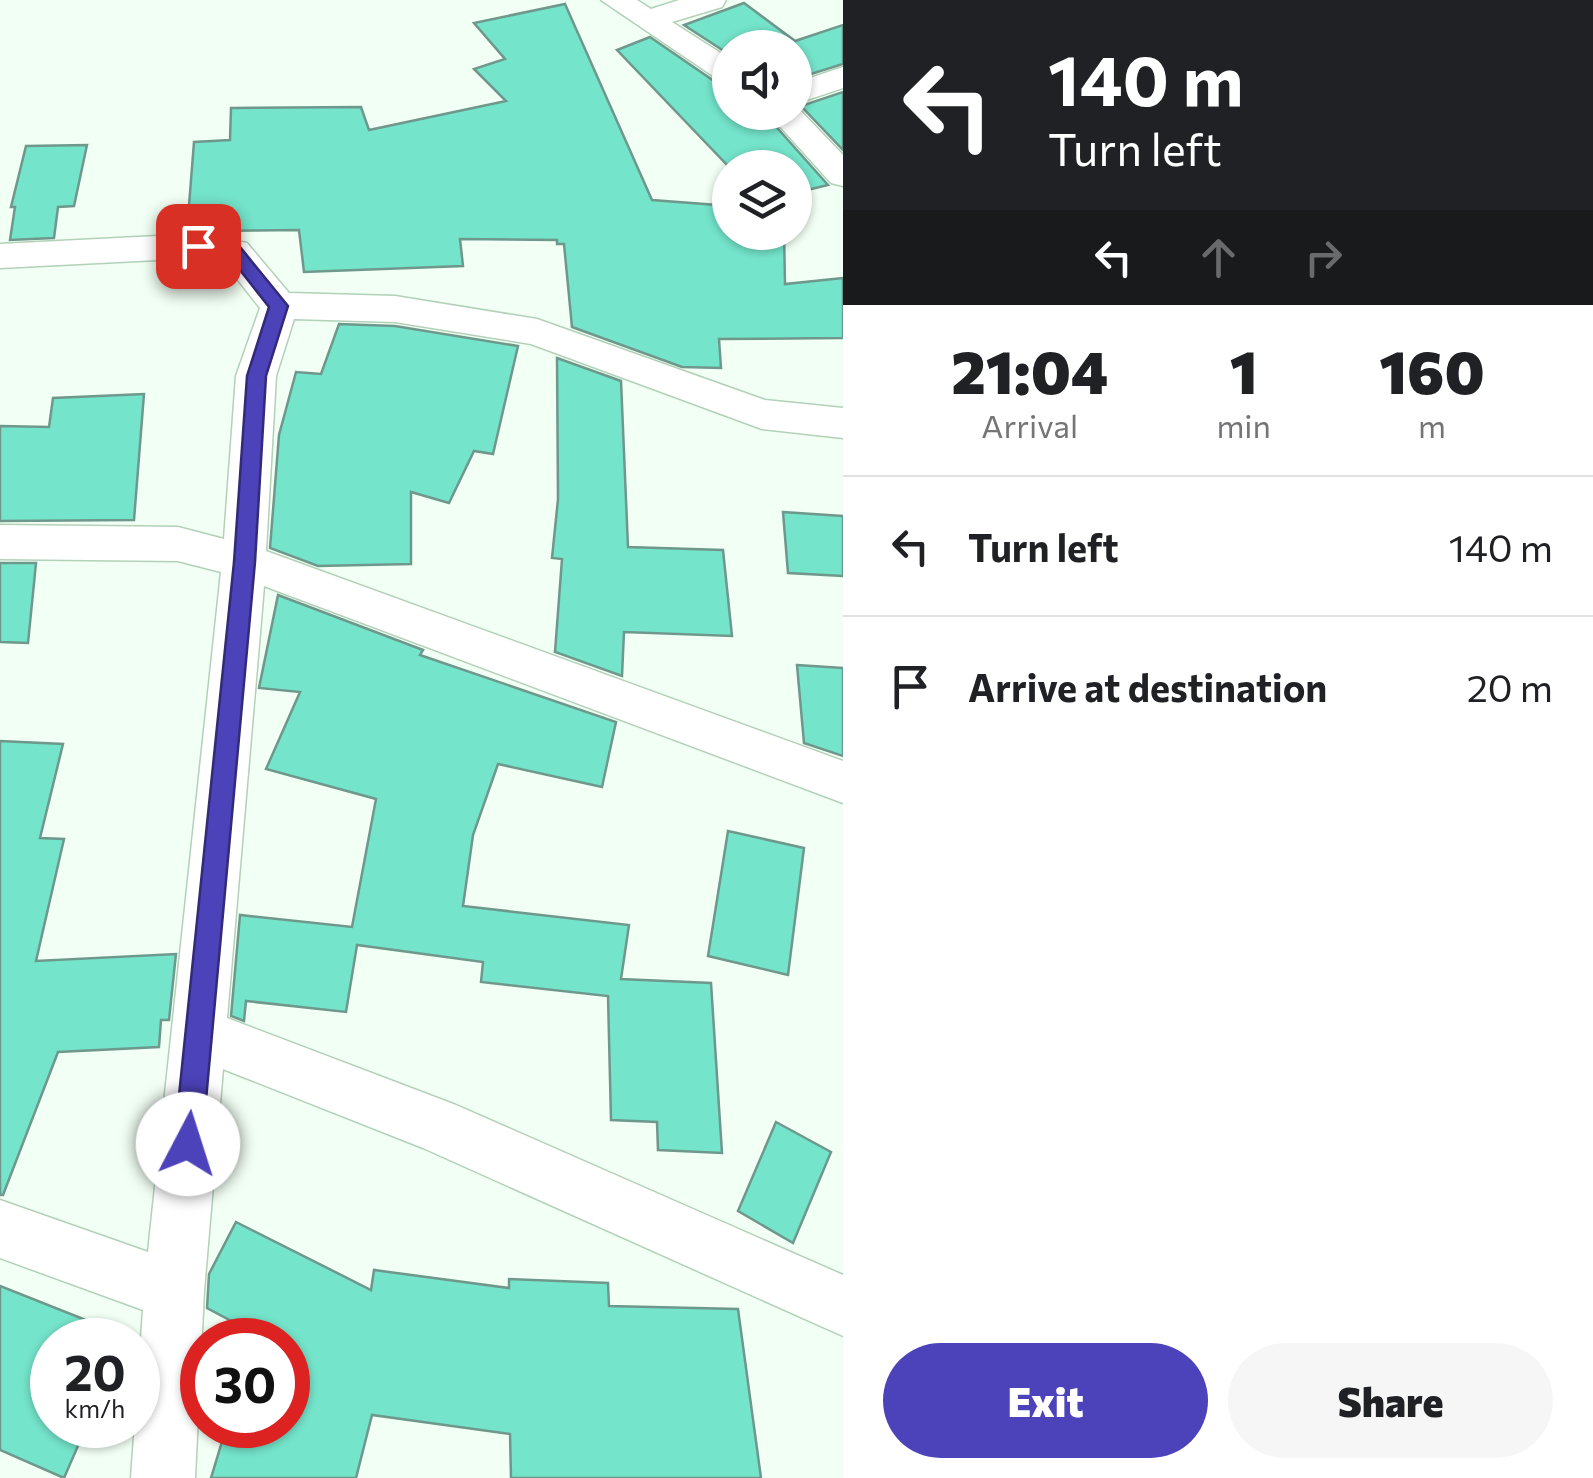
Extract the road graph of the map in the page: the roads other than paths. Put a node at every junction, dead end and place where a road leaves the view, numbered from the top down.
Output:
1 (616, 0) edge
2 (711, 0) edge
3 (651, 19) junction
4 (712, 61) edge
5 (843, 77) edge
6 (812, 88) edge
7 (800, 130) edge
8 (843, 174) edge
9 (0, 256) edge
10 (279, 306) junction
11 (843, 423) edge
12 (0, 542) edge
13 (244, 562) junction
14 (843, 782) edge
15 (198, 1033) junction
16 (0, 1229) edge
17 (174, 1291) junction
18 (843, 1306) edge
19 (163, 1478) edge

1 - 3 street
2 - 3 street
3 - 4 street
5 - 6 street
7 - 8 street
9 - 10 street
10 - 11 street
10 - 13 street
12 - 13 street
13 - 14 street
13 - 15 street
15 - 17 street
15 - 18 street
16 - 17 street
17 - 19 street

